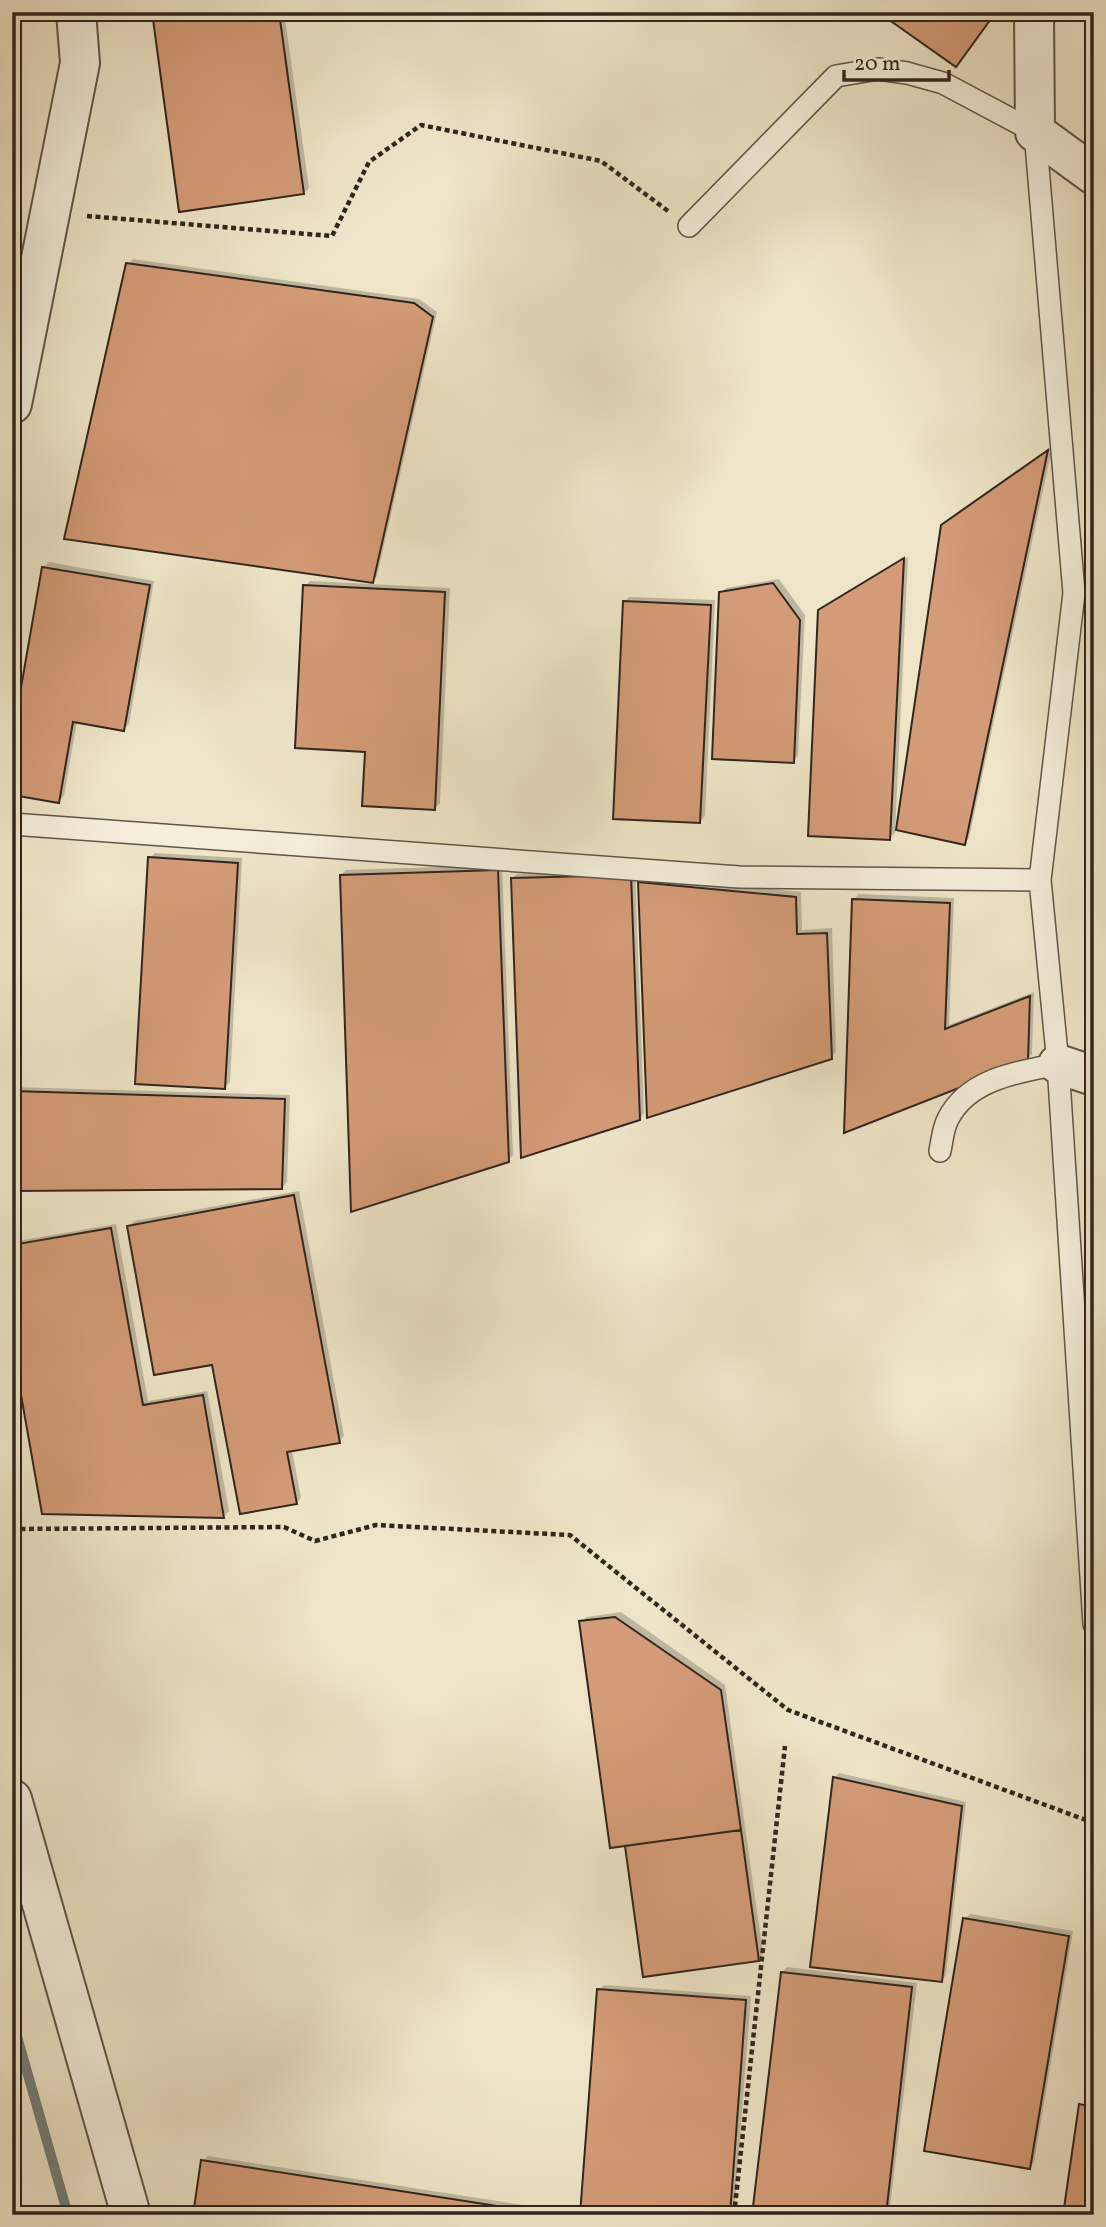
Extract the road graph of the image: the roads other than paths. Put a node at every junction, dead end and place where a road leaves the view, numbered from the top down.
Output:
1 (76, 12) edge
2 (1034, 12) edge
3 (1035, 132) junction
4 (1094, 175) edge
5 (689, 226) road end
6 (12, 404) edge
7 (12, 824) edge
8 (1040, 880) junction
9 (1058, 1064) junction
10 (1094, 1076) edge
11 (940, 1151) dead end
12 (1094, 1624) edge
13 (12, 1799) edge
14 (131, 2215) edge

1 - 6 street
2 - 3 street
3 - 4 street
3 - 5 lane
3 - 8 lane
7 - 8 lane
8 - 9 lane
9 - 10 street
9 - 11 lane
9 - 12 lane
13 - 14 street

